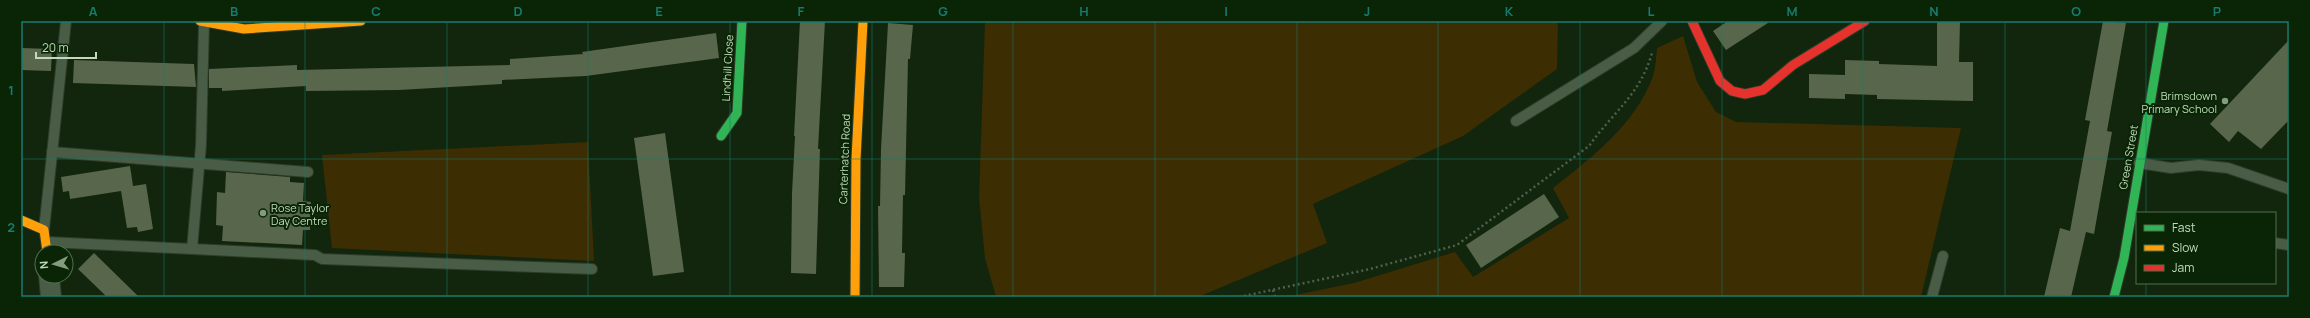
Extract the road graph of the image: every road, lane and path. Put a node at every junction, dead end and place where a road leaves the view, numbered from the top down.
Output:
1 (66, 21) edge
2 (202, 21) edge
3 (339, 21) edge
4 (361, 21) edge
5 (742, 21) edge
6 (863, 21) edge
7 (1692, 21) edge
8 (1865, 21) edge
9 (2164, 21) edge
10 (1661, 22) edge
11 (1516, 121) dead end
12 (721, 136) dead end
13 (52, 152) junction
14 (200, 163) junction
15 (2138, 163) junction
16 (308, 172) dead end
17 (2289, 189) edge
18 (21, 220) edge
19 (44, 230) junction
20 (2276, 243) edge
21 (46, 244) edge
22 (2289, 245) edge
23 (74, 247) edge
24 (192, 249) junction
25 (1943, 256) dead end
26 (592, 269) dead end
27 (50, 284) edge
28 (1273, 290) junction
29 (51, 297) edge
30 (855, 297) edge
31 (1239, 297) edge
32 (1275, 297) edge
33 (1932, 297) edge
34 (2114, 297) edge

1 - 13 lane
2 - 3 street
2 - 14 lane
3 - 4 street
5 - 12 street, Lindhill Close
6 - 30 street, Carterhatch Road
7 - 8 street
9 - 15 street, Green Street
10 - 11 lane
10 - 28 path
13 - 14 lane
13 - 19 lane
14 - 16 lane
14 - 24 lane
15 - 17 lane
15 - 34 street, Green Street
18 - 19 street
19 - 21 street
20 - 22 lane
23 - 24 lane
24 - 26 lane
25 - 33 lane
27 - 29 street
28 - 31 path
28 - 32 path

